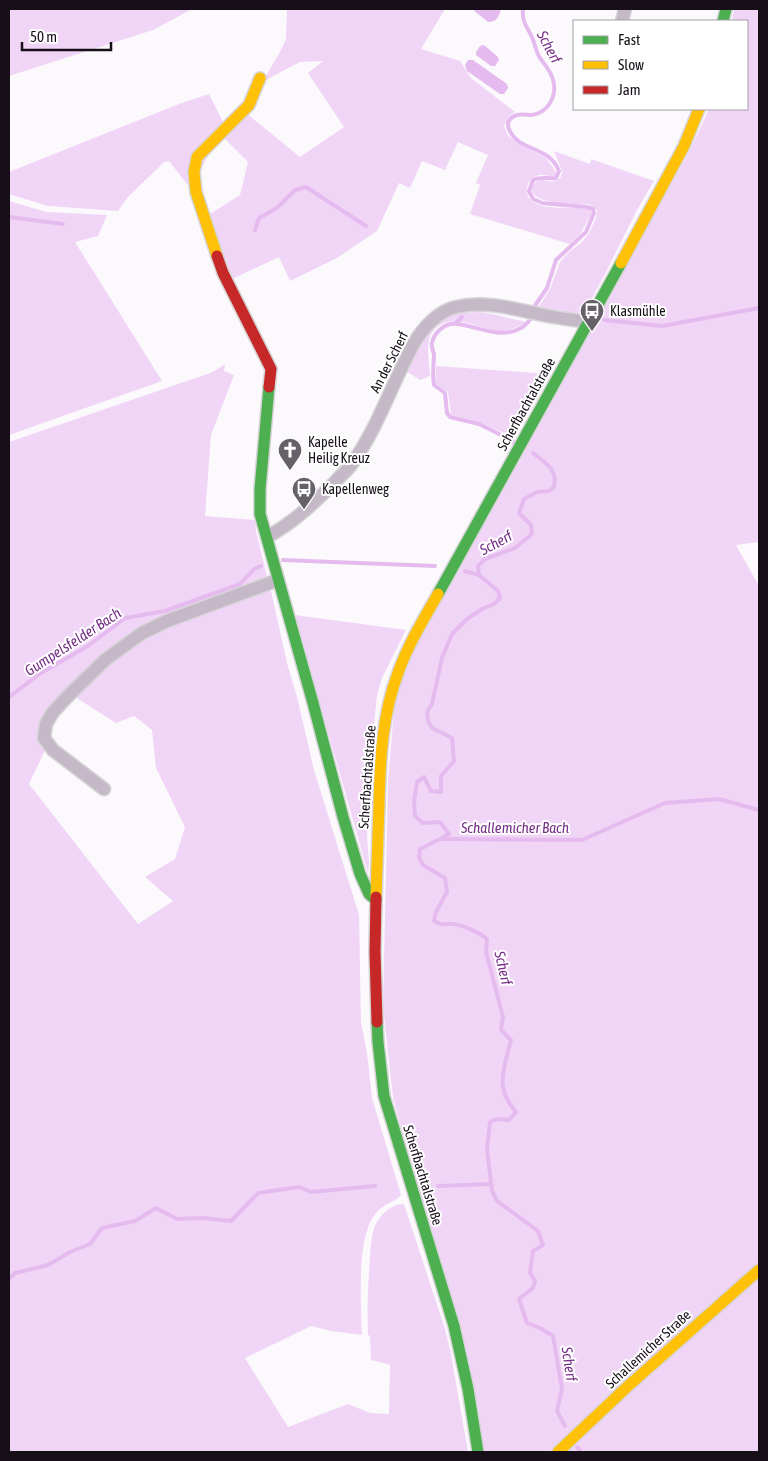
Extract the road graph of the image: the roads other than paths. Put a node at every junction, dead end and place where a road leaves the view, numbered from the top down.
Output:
1 (260, 78) dead end
2 (699, 110) edge
3 (589, 322) junction
4 (268, 537) junction
5 (278, 580) junction
6 (104, 789) dead end
7 (376, 900) junction
8 (759, 1270) edge
9 (478, 1452) edge
10 (558, 1452) edge

1 - 4 main road
2 - 3 main road, Scherfbachtalstraße
3 - 4 street, An der Scherf
3 - 7 main road, Scherfbachtalstraße
4 - 5 main road
5 - 6 street
5 - 7 main road
7 - 9 main road, Scherfbachtalstraße
8 - 10 main road, Schallemicher Straße

